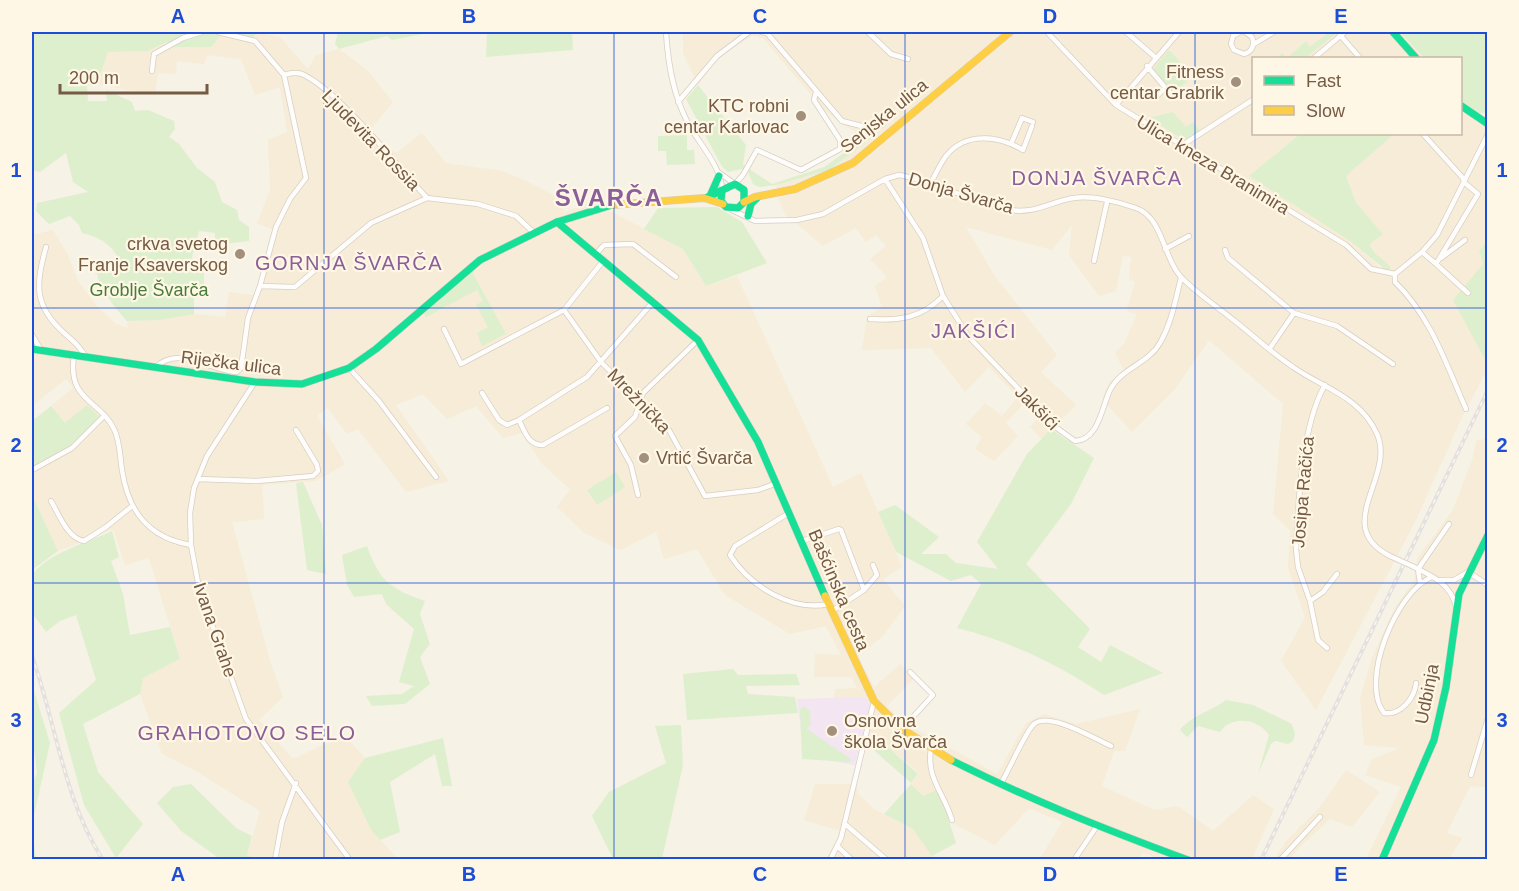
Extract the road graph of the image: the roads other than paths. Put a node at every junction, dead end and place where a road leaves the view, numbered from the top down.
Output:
1 (202, 32) edge
2 (218, 32) edge
3 (666, 32) edge
4 (749, 32) edge
5 (761, 32) edge
6 (868, 32) edge
7 (1010, 32) edge
8 (1047, 32) edge
9 (1126, 32) edge
10 (1179, 32) edge
11 (1243, 32) edge
12 (1274, 32) edge
13 (1393, 32) edge
14 (1343, 33) edge
15 (1254, 44) junction
16 (1155, 57) junction
17 (1315, 57) edge
18 (1359, 57) edge
19 (1415, 57) edge
20 (908, 59) dead end
21 (1147, 66) junction
22 (152, 71) dead end
23 (284, 75) junction
24 (816, 92) junction
25 (1158, 95) dead end
26 (1252, 100) edge
27 (678, 102) junction
28 (1116, 105) junction
29 (1462, 106) edge
30 (883, 124) dead end
31 (1488, 124) edge
32 (1488, 134) edge
33 (1424, 135) edge
34 (1011, 144) junction
35 (1181, 146) junction
36 (718, 174) junction
37 (885, 179) junction
38 (1465, 183) junction
39 (930, 185) junction
40 (738, 186) junction
41 (722, 190) junction
42 (760, 195) junction
43 (707, 197) junction
44 (427, 198) junction
45 (744, 202) junction
46 (1107, 202) junction
47 (723, 204) junction
48 (730, 209) junction
49 (576, 215) junction
50 (750, 218) junction
51 (557, 222) junction
52 (534, 233) junction
53 (572, 234) junction
54 (1189, 236) dead end
55 (1465, 240) dead end
56 (46, 246) dead end
57 (1166, 249) junction
58 (1225, 250) dead end
59 (1422, 252) junction
60 (596, 254) junction
61 (604, 260) junction
62 (1094, 261) dead end
63 (1437, 262) junction
64 (1395, 274) junction
65 (676, 278) dead end
66 (1181, 278) junction
67 (260, 286) junction
68 (1468, 292) dead end
69 (943, 296) junction
70 (654, 301) junction
71 (564, 310) junction
72 (1294, 313) junction
73 (870, 319) dead end
74 (444, 329) dead end
75 (32, 335) edge
76 (698, 340) junction
77 (1270, 348) junction
78 (32, 349) edge
79 (41, 350) junction
80 (74, 356) junction
81 (86, 358) junction
82 (601, 362) junction
83 (1393, 364) dead end
84 (349, 368) junction
85 (155, 369) junction
86 (255, 382) junction
87 (1325, 385) junction
88 (482, 393) dead end
89 (639, 399) junction
90 (607, 408) dead end
91 (1466, 409) dead end
92 (103, 417) junction
93 (519, 420) junction
94 (296, 430) dead end
95 (32, 470) edge
96 (436, 477) dead end
97 (198, 479) junction
98 (777, 483) junction
99 (638, 495) dead end
100 (51, 501) dead end
101 (131, 507) junction
102 (789, 513) junction
103 (1449, 524) dead end
104 (1488, 535) edge
105 (802, 541) junction
106 (191, 545) junction
107 (873, 565) dead end
108 (1418, 569) junction
109 (1468, 572) junction
110 (1337, 574) dead end
111 (1432, 577) junction
112 (1438, 580) junction
113 (1420, 583) junction
114 (1488, 585) edge
115 (864, 590) junction
116 (1310, 601) junction
117 (1456, 606) junction
118 (831, 608) junction
119 (1327, 648) dead end
120 (910, 672) dead end
121 (1416, 683) dead end
122 (874, 701) junction
123 (883, 709) junction
124 (871, 717) junction
125 (1488, 718) edge
126 (902, 729) junction
127 (1112, 746) dead end
128 (932, 749) junction
129 (1471, 775) dead end
130 (296, 783) junction
131 (1000, 785) junction
132 (1320, 817) dead end
133 (952, 820) dead end
134 (845, 824) junction
135 (1097, 826) junction
136 (837, 846) junction
137 (275, 860) edge
138 (350, 860) edge
139 (830, 860) edge
140 (852, 860) edge
141 (887, 860) edge
142 (1074, 860) edge
143 (1188, 860) edge
144 (1280, 860) edge
145 (1382, 860) edge

1 - 22 street
2 - 23 street
3 - 27 street
4 - 27 street
5 - 24 street
6 - 20 street
7 - 42 main road, Senjska ulica
8 - 28 street, Ulica kneza Branimira
9 - 16 street
10 - 16 street
11 - 15 street
11 - 15 street
12 - 15 street
13 - 19 main road
14 - 17 street
14 - 18 street
16 - 21 street
21 - 25 street
21 - 28 street
23 - 44 street, Ljudevita Rossia
23 - 67 street
24 - 30 street
24 - 40 street
26 - 35 street
27 - 36 street
28 - 35 street, Ulica kneza Branimira
29 - 31 main road
32 - 38 street
33 - 38 street
34 - 34 street
34 - 39 street
35 - 64 street, Ulica kneza Branimira
36 - 40 street
36 - 41 street
36 - 43 main road
37 - 39 street, Donja Švarča
37 - 50 street, Donja Švarča
37 - 69 street, Jakšići
38 - 59 street
38 - 63 street
39 - 46 street, Donja Švarča
40 - 41 main road
40 - 42 main road
40 - 45 main road
41 - 43 main road
41 - 47 main road
42 - 45 main road, Senjska ulica
42 - 50 main road
43 - 47 main road
43 - 49 main road
44 - 52 street, Ljudevita Rossia
44 - 67 street
45 - 48 main road
45 - 50 street
46 - 57 street, Donja Švarča
46 - 62 street
47 - 48 main road
48 - 50 street, Donja Švarča
49 - 51 main road
49 - 53 main road
51 - 52 main road, Riječka ulica
51 - 53 main road, Bašćinska cesta
52 - 84 main road, Riječka ulica
53 - 60 main road, Bašćinska cesta
54 - 57 street
55 - 63 street
56 - 81 street
57 - 66 street, Donja Švarča
58 - 72 street
59 - 63 street
59 - 64 street
60 - 61 main road, Bašćinska cesta
60 - 65 street
61 - 70 main road, Bašćinska cesta
61 - 71 street
63 - 68 street
64 - 91 street
66 - 69 street, Jakšići
66 - 77 street, Donja Švarča
67 - 85 street
69 - 73 street
70 - 76 main road, Bašćinska cesta
70 - 82 street
71 - 74 street
71 - 82 street, Mrežnička
72 - 77 street
72 - 83 street
75 - 79 street
76 - 89 street
76 - 98 main road, Bašćinska cesta
77 - 87 street, Donja Švarča
78 - 79 main road, Riječka ulica
79 - 80 main road, Riječka ulica
80 - 81 main road, Riječka ulica
80 - 92 street
81 - 85 main road, Riječka ulica
82 - 89 street, Mrežnička
82 - 93 street
84 - 86 main road, Riječka ulica
84 - 96 street
85 - 86 main road, Riječka ulica
86 - 97 street, Ivana Grahe
87 - 108 street, Donja Švarča, bridge
87 - 116 street, Josipa Račića
88 - 93 street
89 - 98 street, Mrežnička
89 - 99 street
90 - 93 street
92 - 95 street
92 - 101 street
94 - 97 street
97 - 106 street, Ivana Grahe
98 - 102 main road, Bašćinska cesta
100 - 101 street
101 - 106 street
102 - 105 main road, Bašćinska cesta
102 - 118 street
103 - 108 street
104 - 109 main road, Udbinja
105 - 115 street
105 - 118 main road, Bašćinska cesta
106 - 130 street, Ivana Grahe
107 - 115 street
108 - 111 street
108 - 113 street
109 - 112 street
109 - 114 street
109 - 117 main road, Udbinja
110 - 116 street
111 - 112 street
111 - 113 street
112 - 117 street
113 - 121 street
115 - 118 street
116 - 119 street, Josipa Račića
117 - 145 main road, Udbinja
118 - 122 main road, Bašćinska cesta
120 - 126 street
122 - 123 main road, Bašćinska cesta
122 - 124 street
123 - 124 street
123 - 126 main road, Bašćinska cesta
124 - 134 street
125 - 129 street
126 - 128 main road, Bašćinska cesta
127 - 131 street
128 - 131 main road, Bašćinska cesta
128 - 133 street
130 - 137 street
130 - 138 street, Ivana Grahe
131 - 135 main road, Bašćinska cesta
132 - 144 street
134 - 136 street
134 - 141 street
135 - 142 street
135 - 143 main road, Bašćinska cesta
136 - 139 street
136 - 140 street

